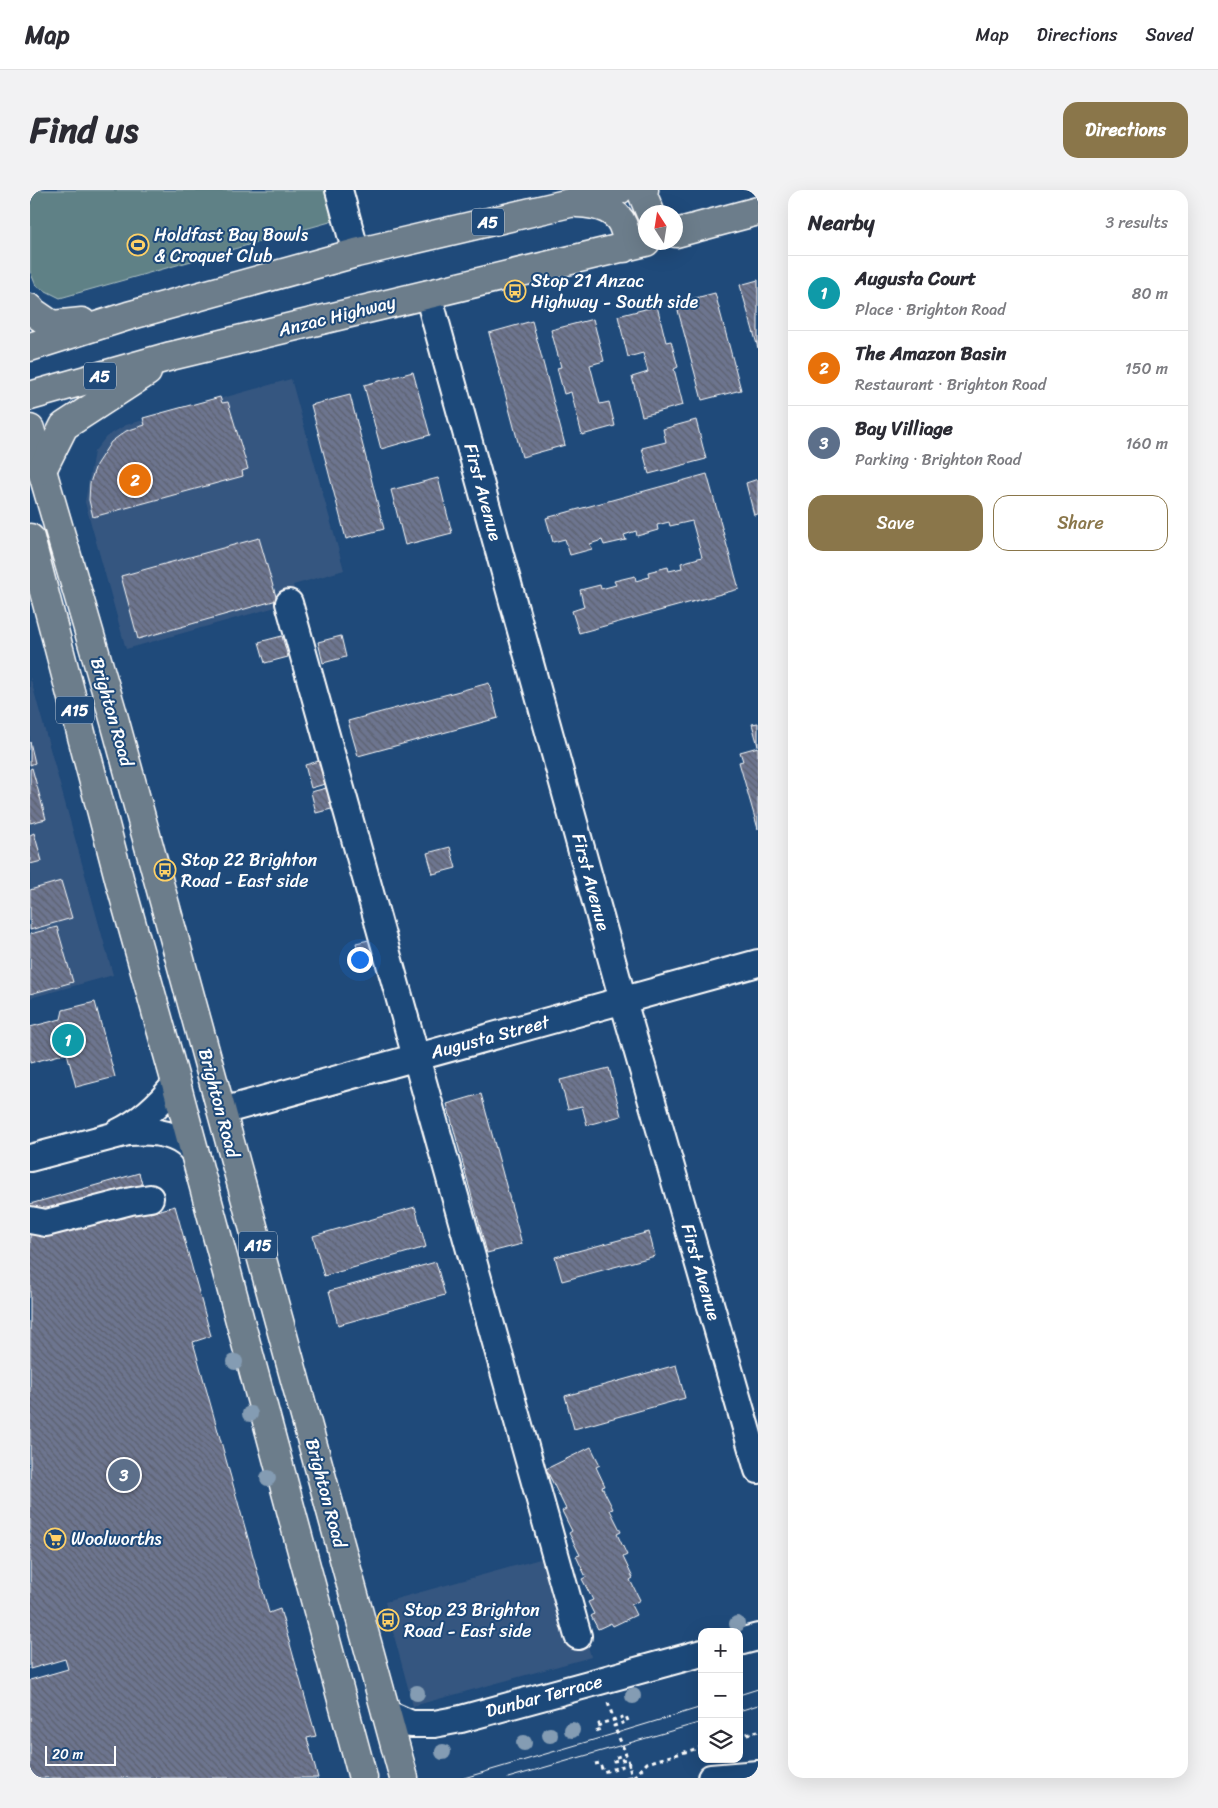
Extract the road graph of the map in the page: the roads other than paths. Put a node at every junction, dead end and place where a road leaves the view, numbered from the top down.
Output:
1 (338, 190) edge
2 (619, 190) edge
3 (644, 190) edge
4 (570, 203) junction
5 (647, 205) edge
6 (758, 210) edge
7 (683, 231) edge
8 (635, 245) edge
9 (356, 253) junction
10 (428, 294) junction
11 (30, 308) edge
12 (128, 316) junction
13 (30, 347) edge
14 (171, 356) junction
15 (30, 396) edge
16 (30, 429) edge
17 (42, 470) junction
18 (30, 538) edge
19 (34, 571) edge
20 (289, 603) dead end
21 (758, 963) edge
22 (623, 1000) junction
23 (416, 1058) junction
24 (176, 1083) junction
25 (222, 1111) junction
26 (102, 1138) junction
27 (30, 1158) edge
28 (196, 1158) junction
29 (150, 1198) dead end
30 (30, 1220) edge
31 (758, 1470) edge
32 (578, 1636) dead end
33 (758, 1637) edge
34 (743, 1641) edge
35 (698, 1654) edge
36 (386, 1713) junction
37 (758, 1774) edge
38 (363, 1778) edge
39 (404, 1778) edge
40 (711, 1778) edge

1 - 9 street
2 - 4 main road, A5
3 - 5 main road
4 - 8 main road
4 - 9 main road, A5
6 - 7 main road
8 - 10 main road, Anzac Highway / A5
9 - 12 main road, A5
10 - 14 main road, Anzac Highway / A5
10 - 22 street, First Avenue
11 - 12 main road
12 - 13 main road, A5
14 - 15 main road, Anzac Highway / A5
14 - 17 main road
16 - 17 main road, Brighton Road / A15
17 - 25 main road, Brighton Road / A15
18 - 19 main road, Brighton Road / A15
19 - 24 main road, Brighton Road / A15
20 - 23 street
21 - 22 street, Augusta Street
22 - 23 street, Augusta Street
22 - 31 street, First Avenue
23 - 25 street, Augusta Street
23 - 32 street
24 - 26 street
24 - 28 main road, Brighton Road / A15
25 - 28 main road
25 - 36 main road, Brighton Road / A15
26 - 27 street
26 - 28 street
28 - 38 main road, Brighton Road / A15
29 - 30 street
33 - 34 street
35 - 36 street, Dunbar Terrace
36 - 39 main road, Brighton Road / A15
37 - 40 street

